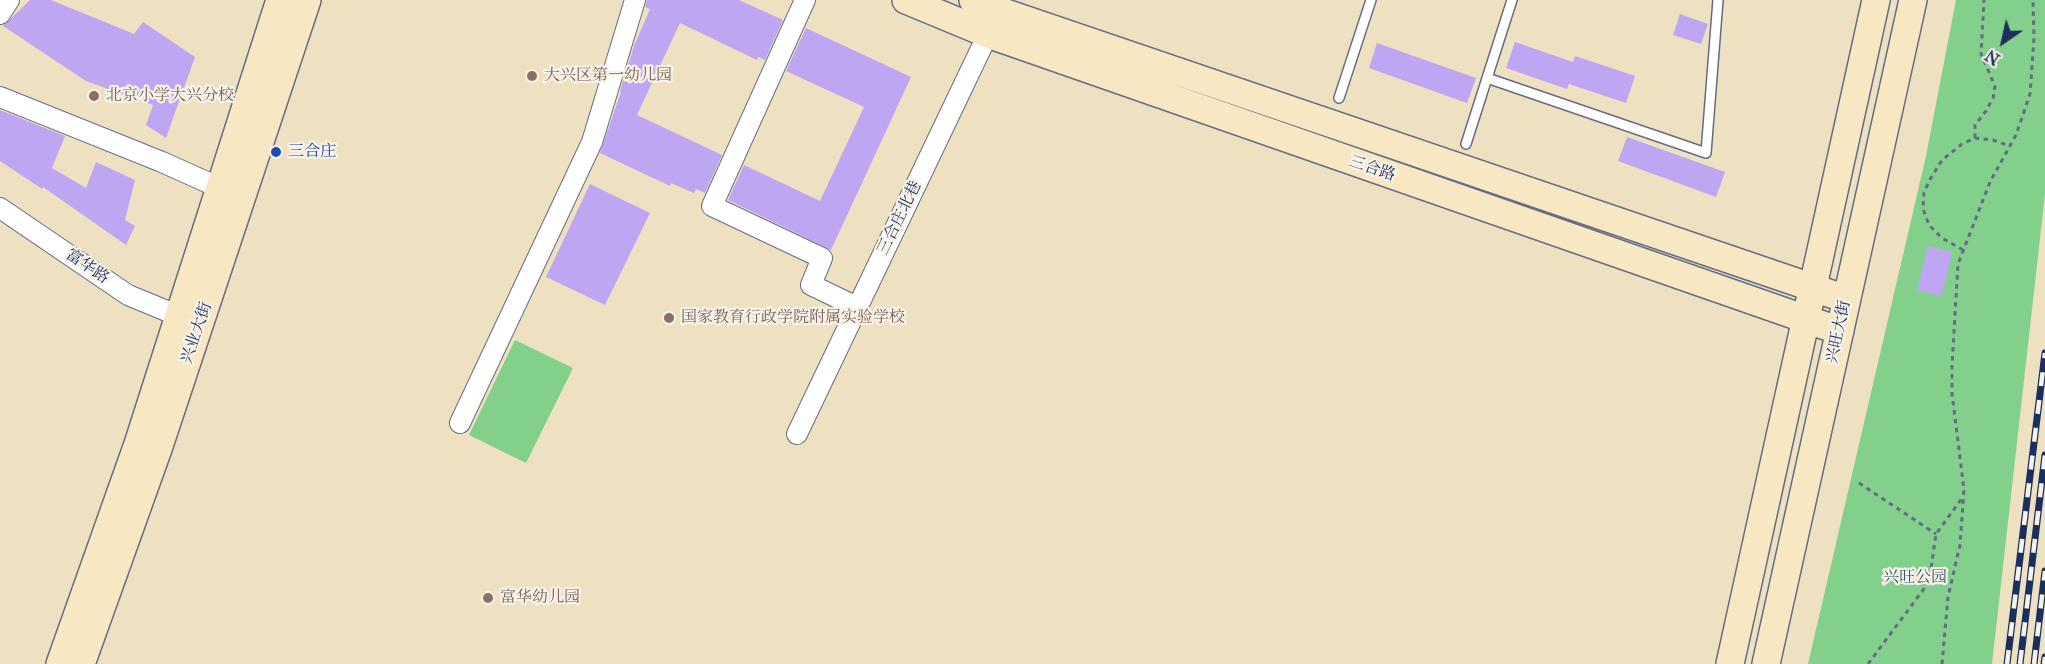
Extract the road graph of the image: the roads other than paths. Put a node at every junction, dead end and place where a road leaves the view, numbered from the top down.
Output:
1 (9, 0) edge
2 (280, 0) edge
3 (307, 0) edge
4 (635, 0) edge
5 (805, 0) edge
6 (906, 0) edge
7 (1371, 0) edge
8 (1512, 0) edge
9 (1718, 0) edge
10 (1876, 0) edge
11 (1913, 0) edge
12 (989, 11) edge
13 (0, 14) edge
14 (1487, 78) junction
15 (0, 97) edge
16 (1339, 98) dead end
17 (1466, 144) dead end
18 (220, 188) junction
19 (0, 208) edge
20 (1812, 288) junction
21 (1846, 299) junction
22 (857, 307) junction
23 (179, 316) junction
24 (1805, 321) junction
25 (1840, 331) junction
26 (460, 423) dead end
27 (797, 434) dead end
28 (60, 664) edge
29 (81, 664) edge
30 (1730, 664) edge
31 (1766, 664) edge

1 - 13 street
2 - 18 main road, 兴业大街
3 - 29 main road, 兴业大街
4 - 26 street
5 - 22 street
6 - 12 main road, 三合路
7 - 16 lane
8 - 14 lane
9 - 14 lane
10 - 20 main road
11 - 21 main road, 兴旺大街
12 - 20 main road, 三合路
12 - 22 street, 三合庄北巷
12 - 24 main road, 三合路
14 - 17 lane
15 - 18 street
18 - 23 main road, 兴业大街
19 - 23 street, 富华路
20 - 21 main road, 三合路
20 - 24 main road
21 - 25 main road, 兴旺大街
22 - 27 street, 三合庄北巷
23 - 28 main road, 兴业大街
24 - 25 main road, 三合路
24 - 30 main road
25 - 31 main road, 兴旺大街

